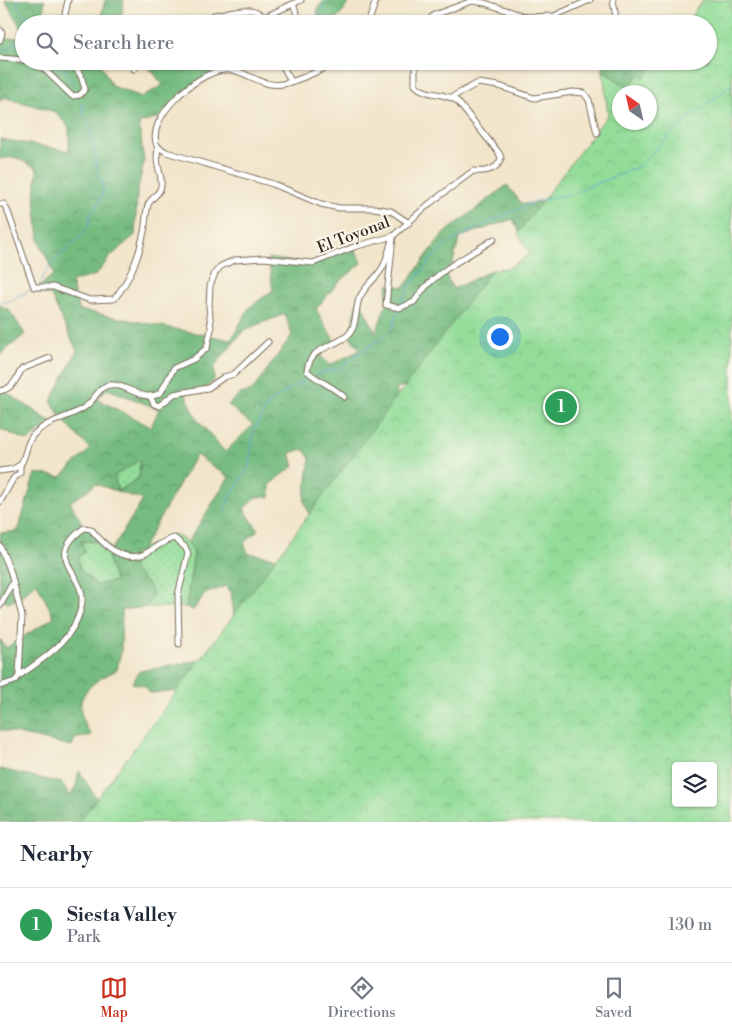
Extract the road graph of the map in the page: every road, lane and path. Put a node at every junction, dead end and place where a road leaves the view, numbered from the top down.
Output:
1 (68, 0) edge
2 (301, 0) edge
3 (376, 0) edge
4 (590, 0) edge
5 (613, 0) edge
6 (293, 4) junction
7 (65, 15) edge
8 (219, 15) edge
9 (263, 15) edge
10 (269, 15) edge
11 (297, 15) edge
12 (371, 15) edge
13 (434, 15) edge
14 (521, 15) edge
15 (556, 15) edge
16 (616, 15) edge
17 (0, 30) edge
18 (0, 40) edge
19 (0, 58) edge
20 (15, 59) edge
21 (45, 70) edge
22 (77, 70) edge
23 (285, 70) edge
24 (317, 70) edge
25 (415, 70) edge
26 (291, 81) junction
27 (452, 97) junction
28 (597, 133) dead end
29 (158, 149) junction
30 (0, 204) edge
31 (409, 223) junction
32 (393, 236) junction
33 (494, 239) dead end
34 (268, 342) dead end
35 (50, 358) dead end
36 (0, 391) edge
37 (150, 396) junction
38 (344, 397) dead end
39 (20, 466) junction
40 (0, 471) edge
41 (0, 502) edge
42 (0, 546) edge
43 (13, 581) junction
44 (0, 606) edge
45 (179, 644) dead end
46 (19, 676) junction
47 (0, 686) edge

1 - 7 street
2 - 6 street
3 - 12 street
4 - 15 street
5 - 16 street
6 - 10 street
6 - 11 street
8 - 9 street
13 - 14 street
17 - 18 street
19 - 20 street
21 - 22 street
23 - 26 street
24 - 26 street
25 - 27 street
26 - 29 street
27 - 28 street
27 - 31 street
29 - 30 street
29 - 31 street, El Toyonal
31 - 32 street, El Toyonal
32 - 33 street
32 - 37 street, El Toyonal
32 - 38 street
34 - 37 street
35 - 36 street
37 - 39 street
39 - 40 street
39 - 41 street
42 - 43 street
43 - 44 street
43 - 46 street
45 - 46 street
46 - 47 street

